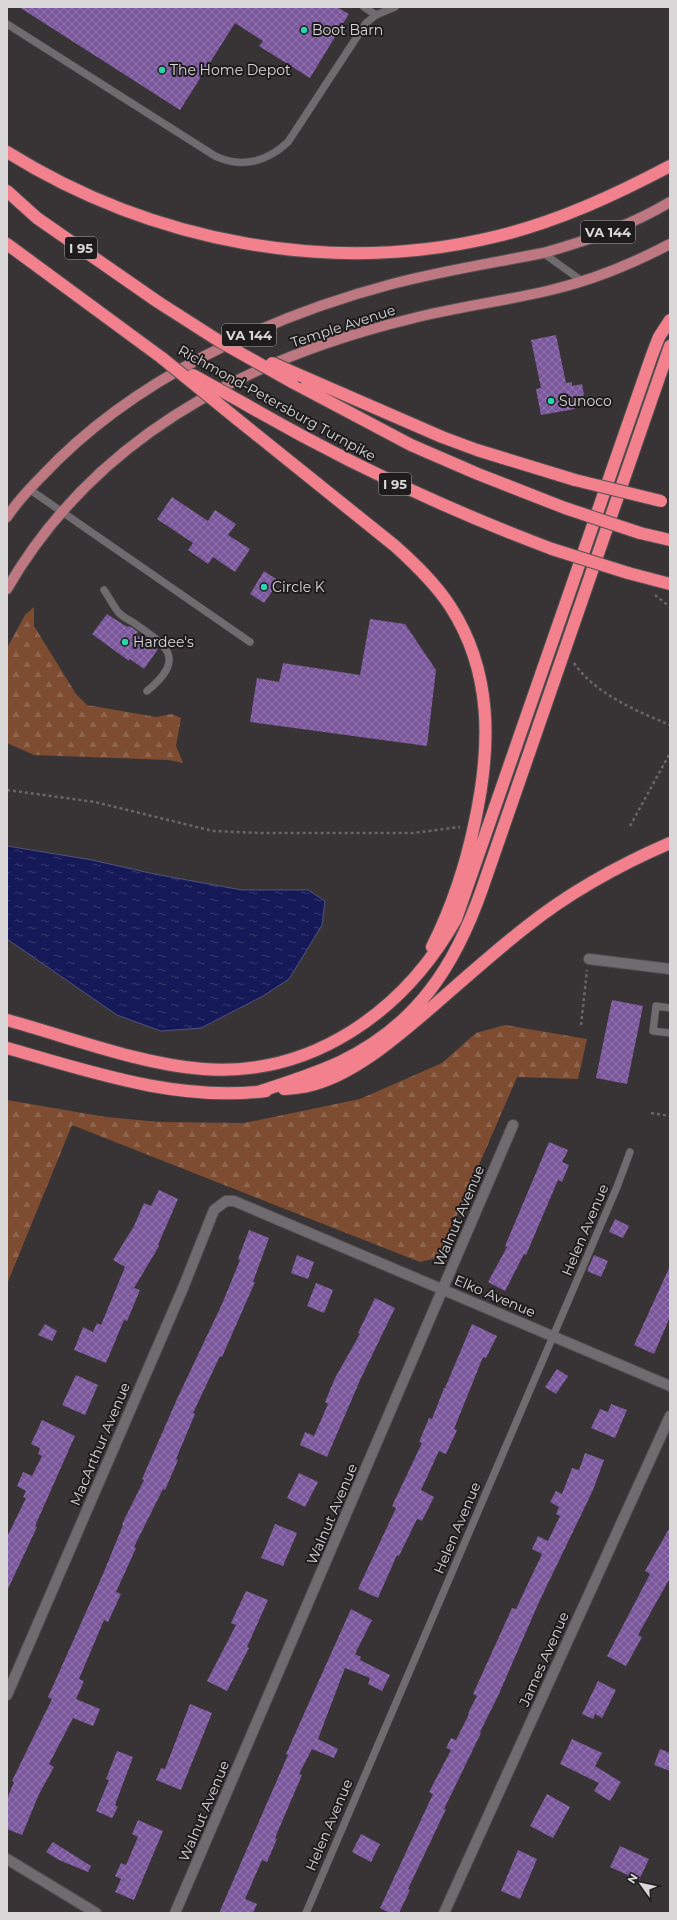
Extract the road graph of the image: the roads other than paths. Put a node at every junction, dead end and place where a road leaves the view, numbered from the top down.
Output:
1 (364, 7) edge
2 (395, 7) edge
3 (376, 15) junction
4 (7, 24) edge
5 (7, 152) edge
6 (670, 166) edge
7 (7, 191) edge
8 (670, 202) edge
9 (7, 244) edge
10 (670, 244) edge
11 (543, 253) junction
12 (582, 281) junction
13 (670, 320) edge
14 (219, 341) junction
15 (670, 346) edge
16 (162, 358) junction
17 (29, 490) junction
18 (666, 502) edge
19 (61, 511) junction
20 (7, 517) edge
21 (670, 540) edge
22 (670, 584) edge
23 (7, 589) edge
24 (104, 590) dead end
25 (250, 642) dead end
26 (147, 691) dead end
27 (670, 843) edge
28 (589, 959) road end
29 (670, 969) edge
30 (415, 978) junction
31 (670, 1008) edge
32 (7, 1020) edge
33 (670, 1033) edge
34 (7, 1048) edge
35 (31, 1055) junction
36 (7, 1058) edge
37 (258, 1092) junction
38 (513, 1125) dead end
39 (630, 1152) dead end
40 (220, 1204) joint
41 (443, 1289) junction
42 (553, 1336) junction
43 (670, 1386) edge
44 (670, 1416) edge
45 (7, 1695) edge
46 (7, 1860) edge
47 (96, 1913) edge
48 (175, 1913) edge
49 (306, 1913) edge
50 (444, 1913) edge

1 - 3 lane
2 - 3 lane
3 - 4 lane
5 - 6 highway
7 - 14 highway, Richmond-Petersburg Turnpike / I 95, bridge
8 - 11 main road, Temple Avenue / VA 144
9 - 16 highway, Richmond-Petersburg Turnpike / I 95
10 - 12 main road, Temple Avenue / VA 144
11 - 12 lane
11 - 17 main road, Temple Avenue / VA 144
12 - 19 main road, Temple Avenue / VA 144
13 - 30 highway
14 - 18 highway, bridge
14 - 21 highway, Richmond-Petersburg Turnpike / I 95, bridge
15 - 37 highway
16 - 22 highway, Richmond-Petersburg Turnpike / I 95, bridge
16 - 30 highway, bridge
17 - 19 lane
17 - 20 main road, Temple Avenue / VA 144
19 - 23 main road, Temple Avenue / VA 144
19 - 25 lane
24 - 26 lane
27 - 37 highway
28 - 29 street
30 - 32 highway
31 - 33 lane
34 - 35 highway
35 - 36 highway
35 - 37 highway
38 - 41 street, Walnut Avenue
39 - 42 lane, Helen Avenue
40 - 41 street, Elko Avenue
40 - 45 street, MacArthur Avenue
41 - 42 street, Elko Avenue
41 - 48 street, Walnut Avenue
42 - 43 street, Elko Avenue
42 - 49 lane, Helen Avenue
44 - 50 street, James Avenue
46 - 47 street

